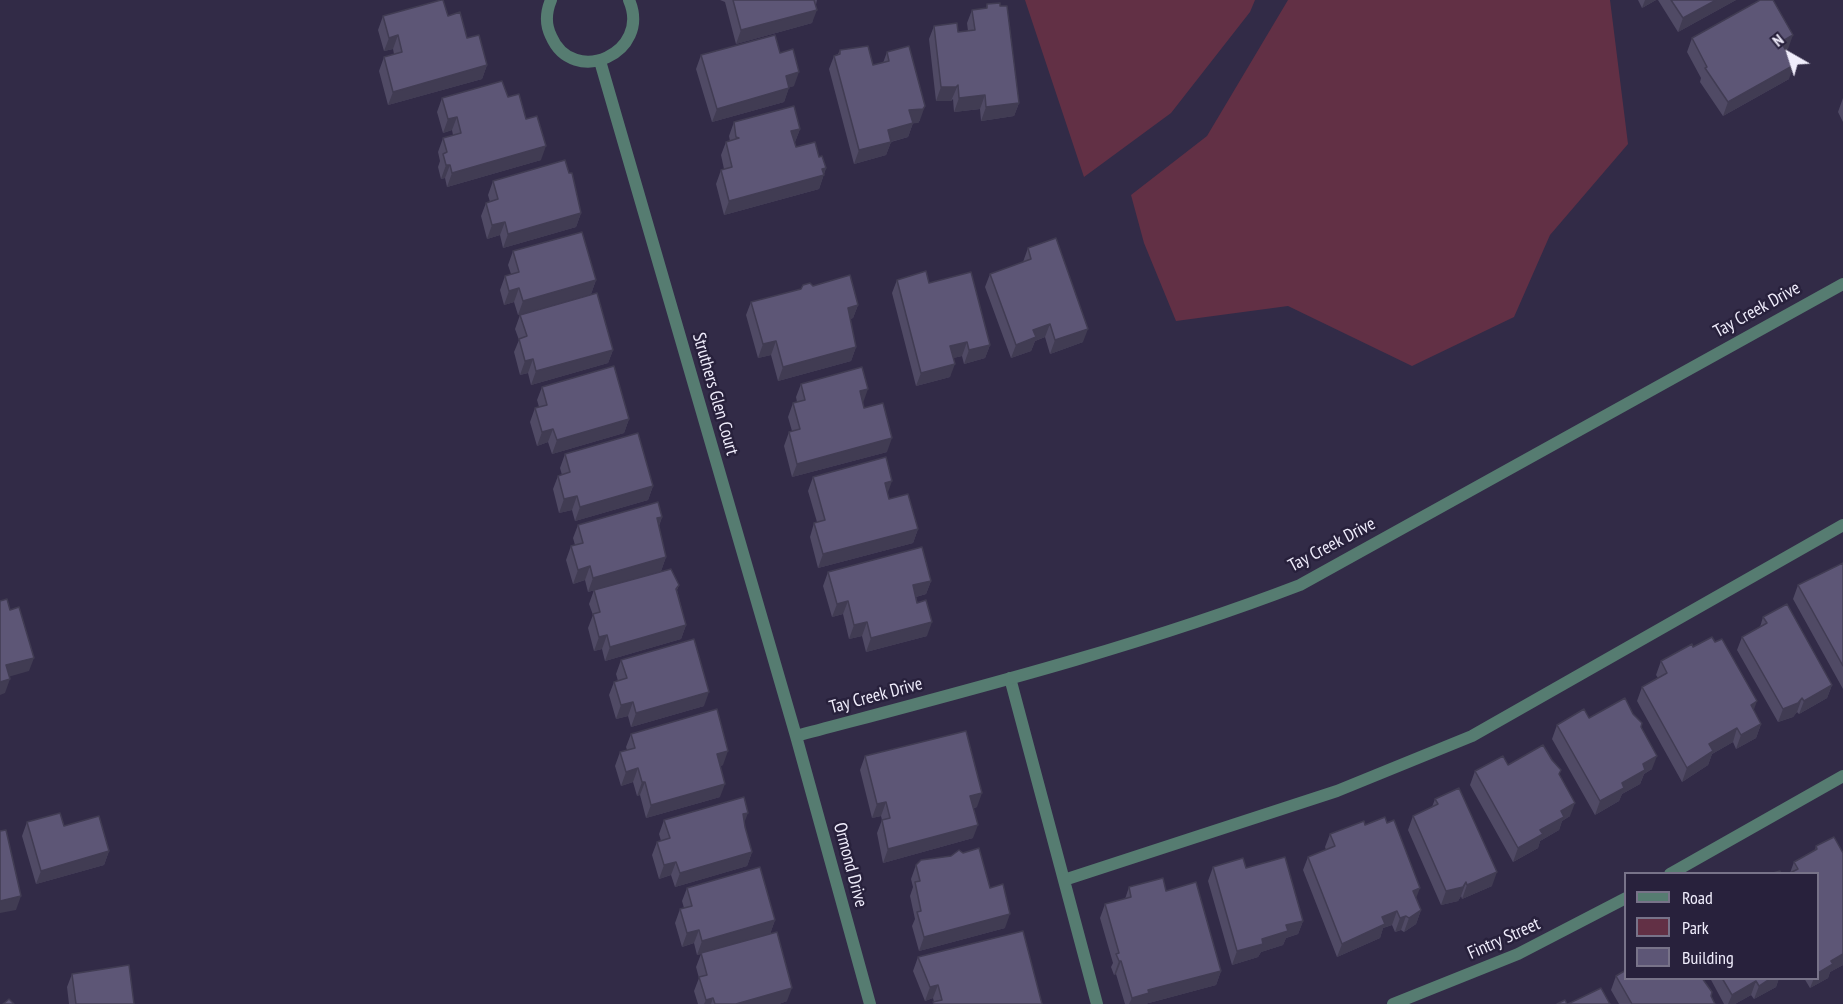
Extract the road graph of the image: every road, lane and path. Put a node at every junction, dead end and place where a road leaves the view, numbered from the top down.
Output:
1 (551, 0) edge
2 (629, 0) edge
3 (600, 61) junction
4 (1843, 284) edge
5 (1843, 525) edge
6 (1010, 678) junction
7 (796, 736) junction
8 (1843, 776) edge
9 (1672, 872) edge
10 (1064, 880) junction
11 (1624, 899) edge
12 (870, 1004) edge
13 (1097, 1004) edge
14 (1393, 1004) edge

1 - 3 street
2 - 3 street
3 - 7 street, Struthers Glen Court
4 - 6 street, Tay Creek Drive
5 - 10 street
6 - 7 street, Tay Creek Drive
6 - 10 street
7 - 12 street, Ormond Drive
8 - 9 street
10 - 13 street
11 - 14 street, Fintry Street

